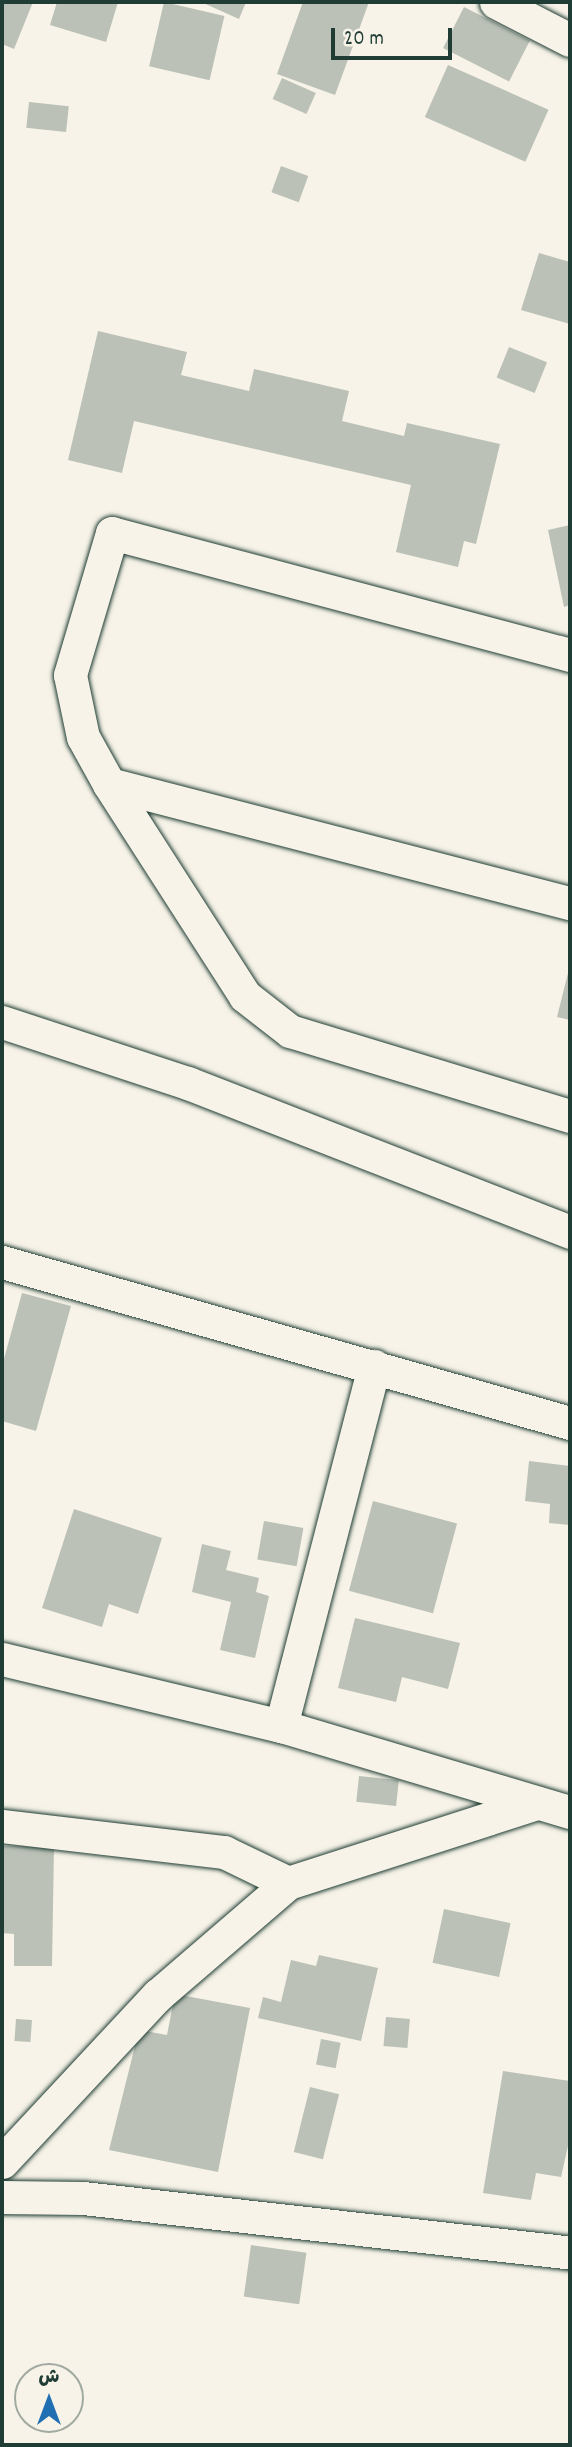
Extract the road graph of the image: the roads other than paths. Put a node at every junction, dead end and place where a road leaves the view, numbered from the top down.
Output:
1 (496, 2) edge
2 (570, 40) edge
3 (570, 655) edge
4 (109, 784) junction
5 (570, 903) edge
6 (2, 1022) edge
7 (570, 1116) edge
8 (570, 1232) edge
9 (2, 1262) edge
10 (374, 1366) junction
11 (570, 1423) edge
12 (2, 1659) edge
13 (281, 1726) junction
14 (537, 1803) junction
15 (570, 1812) edge
16 (2, 1826) edge
17 (288, 1883) junction
18 (2, 2162) edge
19 (2, 2197) edge
20 (570, 2253) edge

1 - 2 street
3 - 4 street
4 - 5 street
4 - 7 street
6 - 8 street
9 - 10 street
10 - 11 street
10 - 13 street
12 - 13 street
13 - 14 street
14 - 15 street
14 - 17 street
16 - 17 street
17 - 18 street
19 - 20 street

